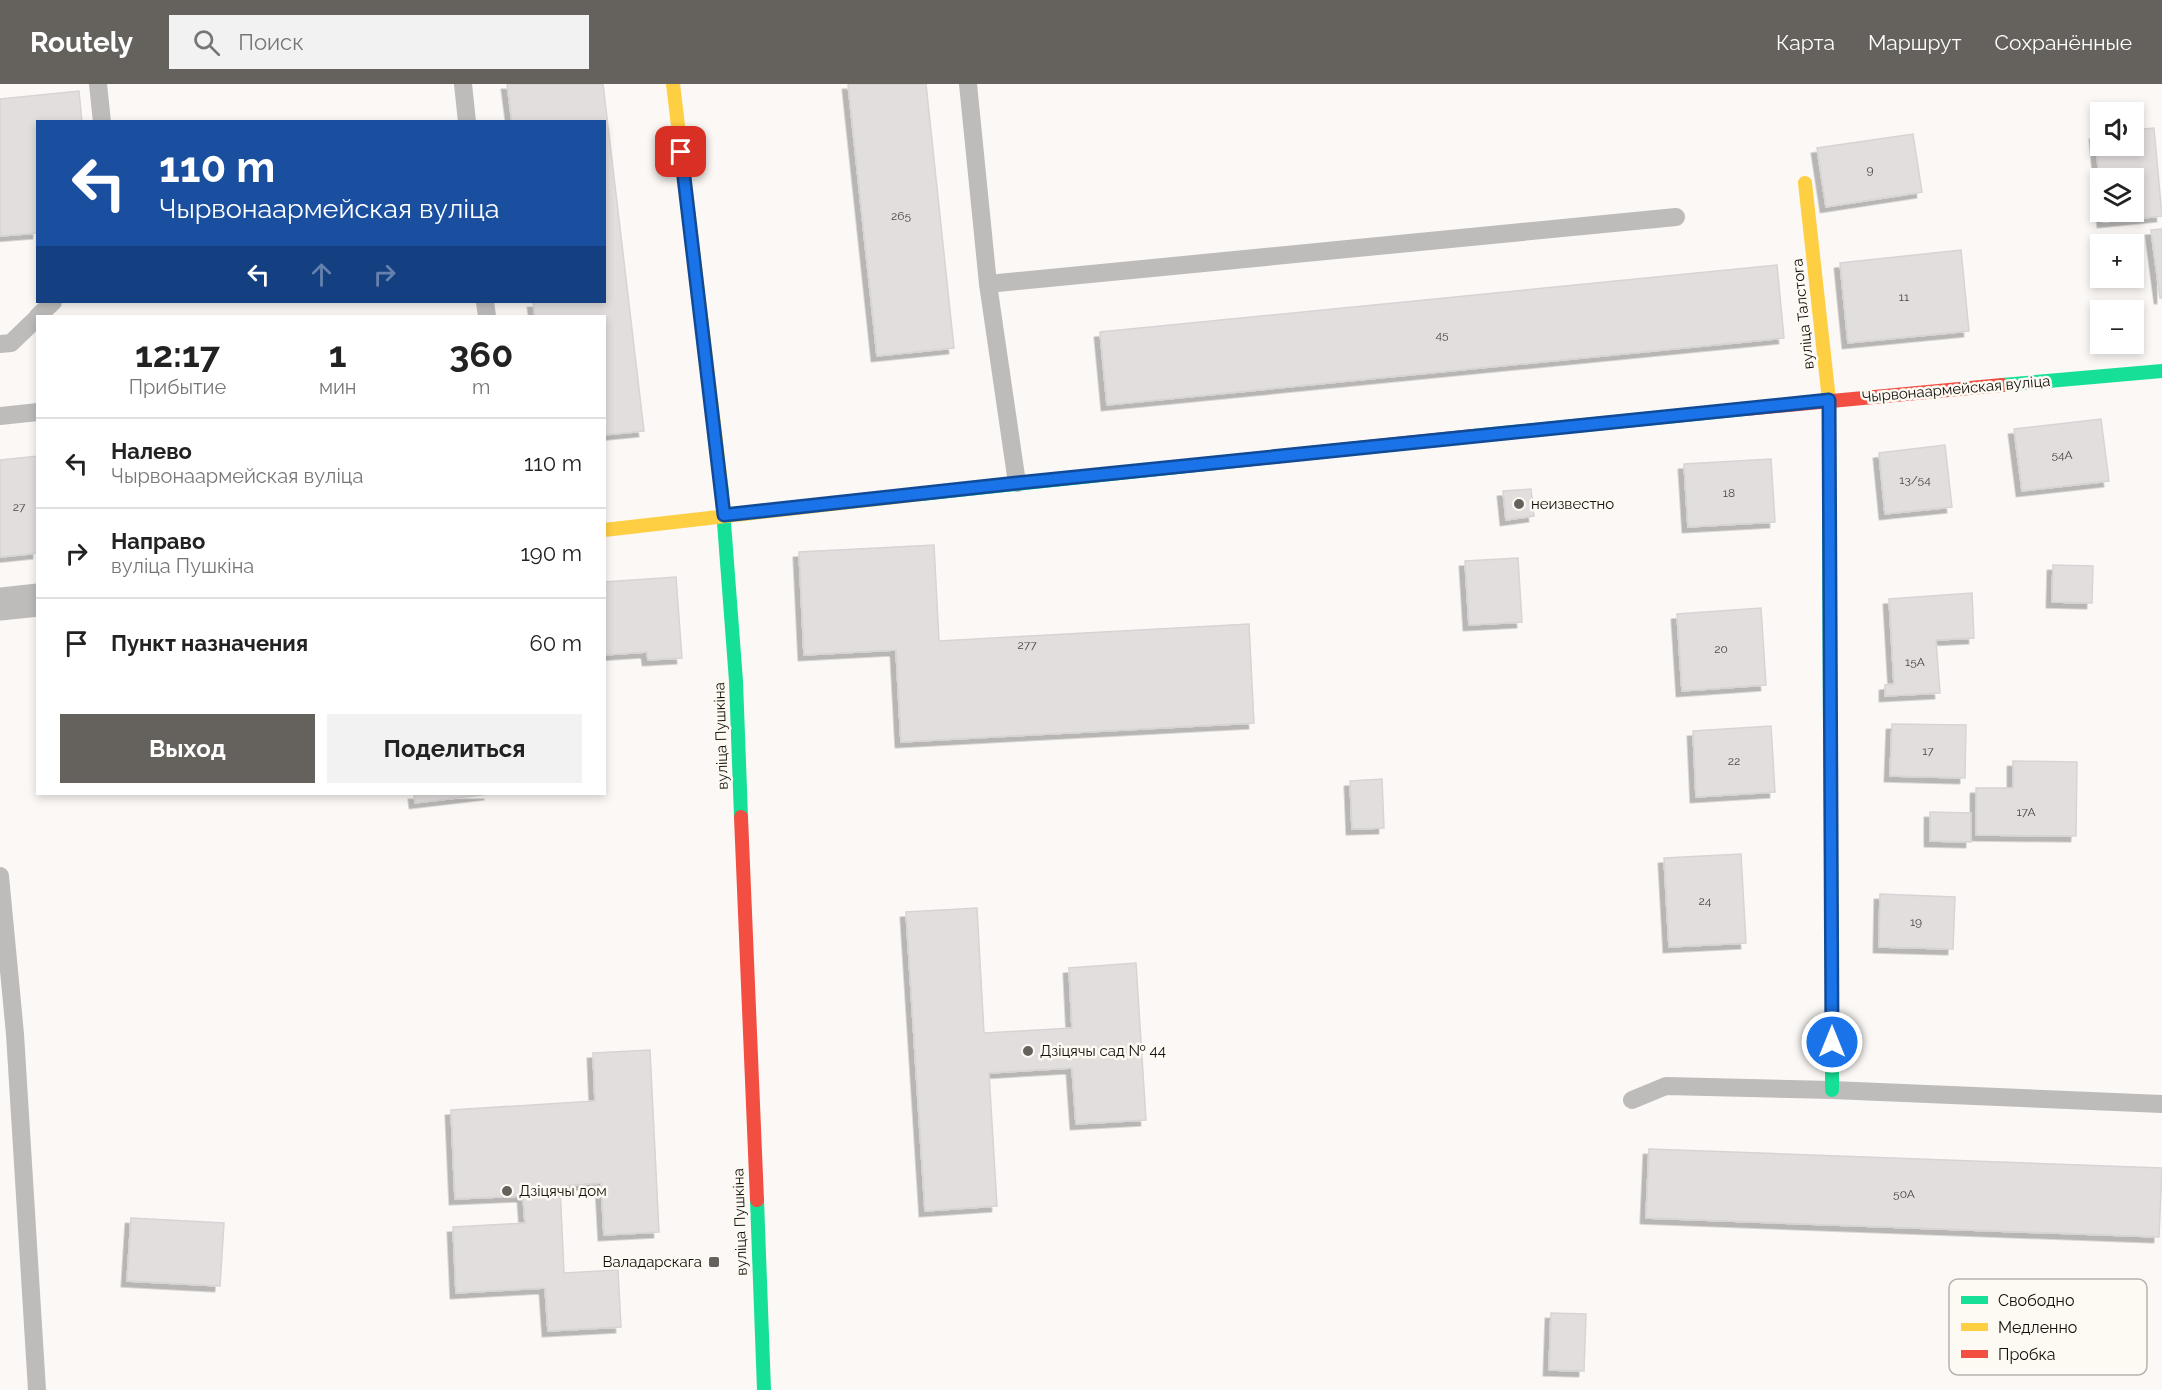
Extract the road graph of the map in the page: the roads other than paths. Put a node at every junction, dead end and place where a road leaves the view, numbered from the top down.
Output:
1 (98, 84) edge
2 (463, 84) edge
3 (673, 84) edge
4 (968, 84) edge
5 (102, 120) edge
6 (467, 120) edge
7 (1805, 183) dead end
8 (1676, 217) dead end
9 (988, 284) junction
10 (53, 303) edge
11 (40, 315) edge
12 (36, 319) edge
13 (0, 344) edge
14 (2162, 371) edge
15 (1829, 400) junction
16 (36, 412) edge
17 (0, 416) edge
18 (1017, 483) junction
19 (724, 515) junction
20 (606, 530) edge
21 (36, 600) edge
22 (0, 604) edge
23 (0, 876) edge
24 (8, 1035) edge
25 (1832, 1090) junction
26 (1632, 1100) dead end
27 (2162, 1104) edge
28 (37, 1390) edge
29 (764, 1390) edge

1 - 5 lane
2 - 6 lane
3 - 19 street, вуліца Пушкіна
4 - 9 lane
7 - 15 street, вуліца Талстога
8 - 9 lane
9 - 18 lane
10 - 11 lane
12 - 13 lane
14 - 15 street, Чырвонаармейская вуліца
15 - 18 street, Чырвонаармейская вуліца
15 - 25 street, вуліца Талстога
16 - 17 lane
18 - 19 street, Чырвонаармейская вуліца
19 - 20 street, Чырвонаармейская вуліца
19 - 29 street, вуліца Пушкіна
21 - 22 street
23 - 24 lane
24 - 28 lane
25 - 26 lane
25 - 27 lane

